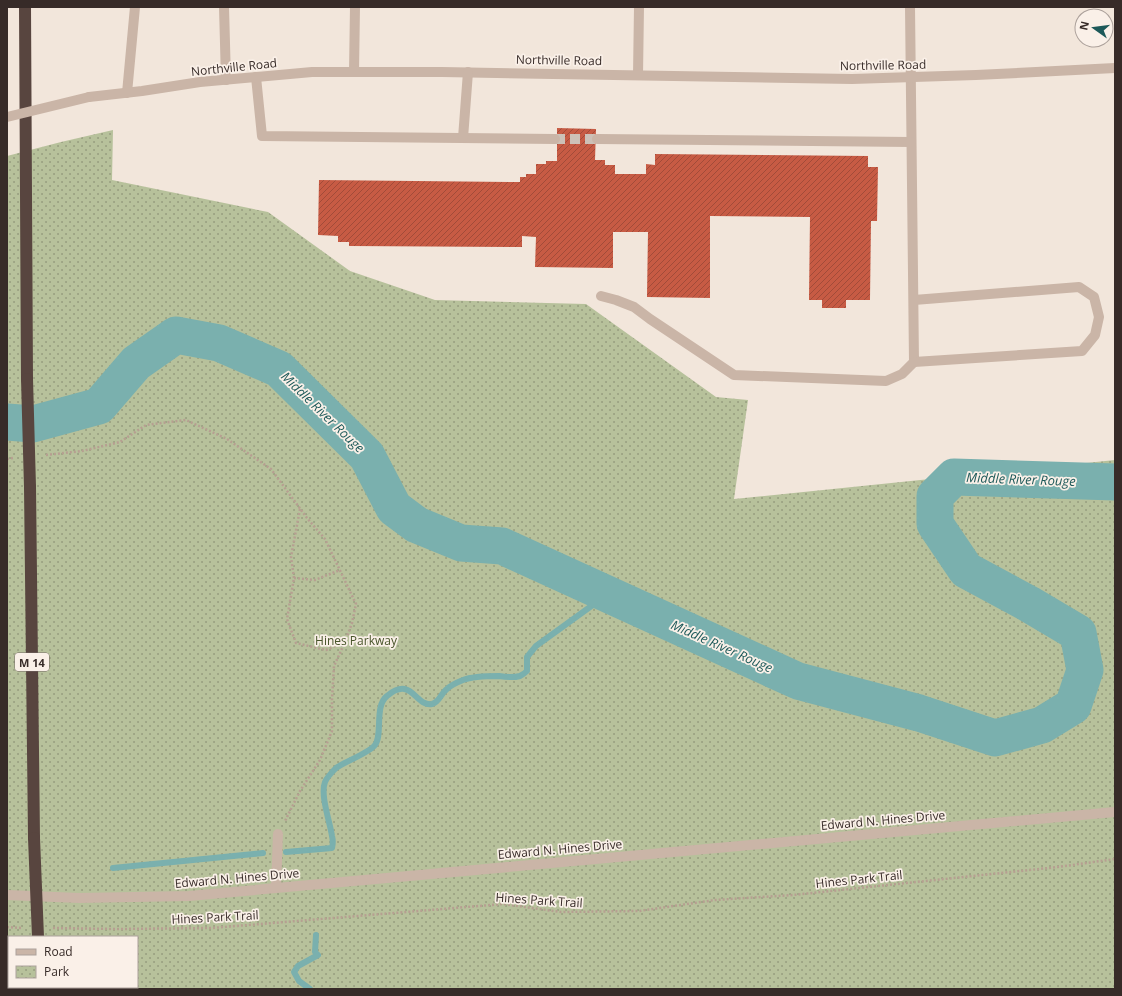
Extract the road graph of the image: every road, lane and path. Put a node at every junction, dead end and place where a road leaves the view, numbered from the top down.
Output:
1 (26, 7) edge
2 (135, 7) edge
3 (224, 7) edge
4 (355, 7) edge
5 (639, 7) edge
6 (910, 7) edge
7 (1115, 68) edge
8 (354, 72) junction
9 (468, 72) junction
10 (638, 75) junction
11 (256, 77) junction
12 (910, 78) junction
13 (226, 80) junction
14 (127, 93) junction
15 (7, 117) edge
16 (464, 138) junction
17 (555, 139) tunnel mouth
18 (597, 139) tunnel mouth
19 (911, 142) junction
20 (601, 296) dead end
21 (914, 300) junction
22 (914, 362) junction
23 (45, 455) dead end
24 (14, 458) dead end
25 (7, 459) edge
26 (300, 508) junction
27 (340, 570) junction
28 (294, 578) junction
29 (345, 642) junction
30 (1115, 812) edge
31 (278, 834) joint
32 (1115, 859) edge
33 (276, 888) junction
34 (7, 895) edge
35 (7, 927) edge
36 (29, 928) dead end
37 (52, 928) dead end
38 (38, 936) edge

1 - 38 highway, M 14, bridge
2 - 14 street
3 - 13 street
4 - 8 street
5 - 10 street
6 - 12 street
7 - 12 street, Northville Road
8 - 9 street, Northville Road
8 - 11 street, Northville Road
9 - 10 street, Northville Road
9 - 16 street
10 - 12 street, Northville Road
11 - 13 street, Northville Road
11 - 16 street
12 - 19 street
13 - 14 street, Northville Road
14 - 15 street, Northville Road, bridge
16 - 17 street
18 - 19 street
19 - 21 street
20 - 22 street
21 - 22 street
21 - 22 street
23 - 26 path
24 - 25 path
26 - 27 path
26 - 28 path
27 - 28 path
27 - 29 path
28 - 29 path
29 - 31 path
30 - 33 street, Edward N. Hines Drive
31 - 33 street
32 - 37 path, Hines Park Trail
33 - 34 street, Edward N. Hines Drive
35 - 36 path

